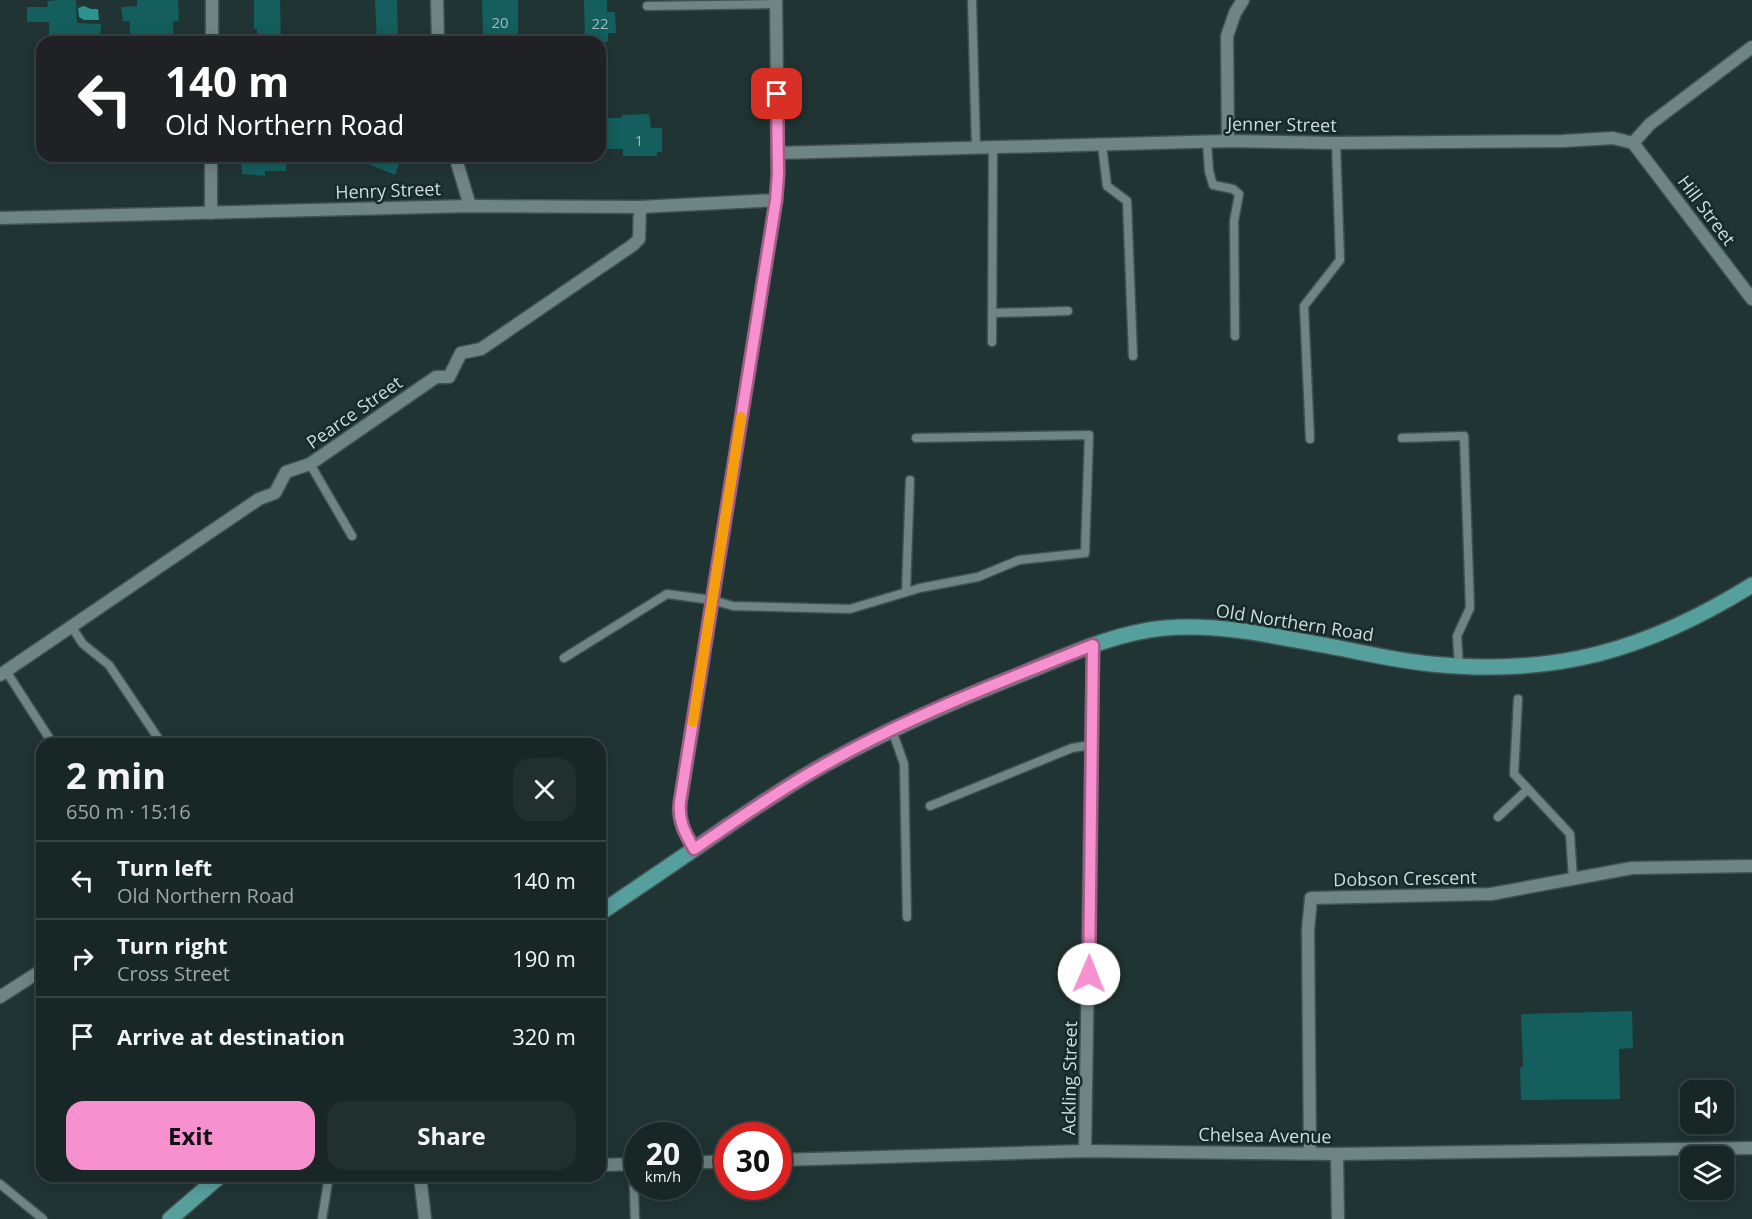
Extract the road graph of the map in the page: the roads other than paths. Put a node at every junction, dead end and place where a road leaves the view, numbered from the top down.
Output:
1 (212, 0) edge
2 (437, 0) edge
3 (972, 0) edge
4 (1243, 0) edge
5 (776, 2) edge
6 (647, 6) dead end
7 (212, 36) edge
8 (438, 36) edge
9 (1752, 47) edge
10 (1228, 141) junction
11 (1207, 142) junction
12 (1336, 143) junction
13 (1633, 143) junction
14 (1102, 145) junction
15 (993, 147) junction
16 (976, 148) junction
17 (777, 153) junction
18 (211, 162) edge
19 (457, 162) edge
20 (776, 200) junction
21 (470, 206) junction
22 (640, 207) junction
23 (211, 213) junction
24 (0, 218) edge
25 (1752, 299) edge
26 (1068, 311) dead end
27 (993, 314) junction
28 (1235, 336) dead end
29 (992, 342) dead end
30 (1133, 356) dead end
31 (916, 438) dead end
32 (1402, 438) dead end
33 (1310, 439) dead end
34 (310, 464) junction
35 (910, 480) dead end
36 (352, 536) dead end
37 (1752, 585) edge
38 (906, 592) junction
39 (712, 600) junction
40 (72, 626) junction
41 (1093, 645) junction
42 (564, 658) dead end
43 (1459, 666) junction
44 (3, 673) edge
45 (1518, 699) dead end
46 (892, 730) junction
47 (49, 738) edge
48 (158, 738) edge
49 (1091, 745) junction
50 (1528, 789) junction
51 (930, 806) dead end
52 (1498, 817) dead end
53 (694, 849) junction
54 (1752, 866) edge
55 (1573, 879) junction
56 (606, 910) edge
57 (907, 917) dead end
58 (36, 974) edge
59 (0, 997) edge
60 (1752, 1148) edge
61 (1085, 1151) junction
62 (1310, 1153) junction
63 (1336, 1154) junction
64 (792, 1160) edge
65 (624, 1164) edge
66 (606, 1165) edge
67 (213, 1182) edge
68 (328, 1182) edge
69 (421, 1182) edge
70 (0, 1184) edge
71 (635, 1200) edge
72 (43, 1219) edge
73 (170, 1219) edge
74 (322, 1219) edge
75 (425, 1219) edge
76 (635, 1219) edge
77 (1338, 1219) edge

1 - 7 street
2 - 8 street
3 - 16 lane
4 - 10 street
5 - 6 lane
5 - 17 street
9 - 13 street
10 - 11 street, Jenner Street
10 - 12 street, Jenner Street
11 - 14 street, Jenner Street
11 - 28 lane
12 - 13 street, Jenner Street
12 - 33 lane
13 - 25 street, Hill Street
14 - 15 street, Jenner Street
14 - 30 lane
15 - 16 street, Jenner Street
15 - 27 lane
16 - 17 street, Jenner Street
17 - 20 street
18 - 23 street
19 - 21 street
20 - 22 street, Henry Street
20 - 39 street
21 - 22 street, Henry Street
21 - 23 street, Henry Street
22 - 34 street, Pearce Street
23 - 24 street, Henry Street
26 - 27 lane
27 - 29 lane
31 - 38 lane
32 - 43 lane
34 - 36 lane
34 - 40 street, Pearce Street
35 - 38 lane
37 - 43 main road, Old Northern Road
38 - 39 lane
39 - 42 lane
39 - 53 street
40 - 44 street, Pearce Street
40 - 48 lane
41 - 43 main road, Old Northern Road
41 - 46 main road, Old Northern Road
41 - 49 street, Ackling Street
44 - 47 lane
45 - 50 lane
46 - 53 main road, Old Northern Road
46 - 57 lane
49 - 51 lane
49 - 61 street, Ackling Street
50 - 52 lane
50 - 55 lane
53 - 56 main road, Old Northern Road
54 - 55 street, Dobson Crescent
55 - 62 street, Dobson Crescent
58 - 59 street
60 - 63 street, Chelsea Avenue
61 - 62 street, Chelsea Avenue
61 - 64 street, Chelsea Avenue
62 - 63 street, Chelsea Avenue
63 - 77 street
65 - 66 street
67 - 73 main road
68 - 74 lane
69 - 75 street
70 - 72 lane
71 - 76 lane

